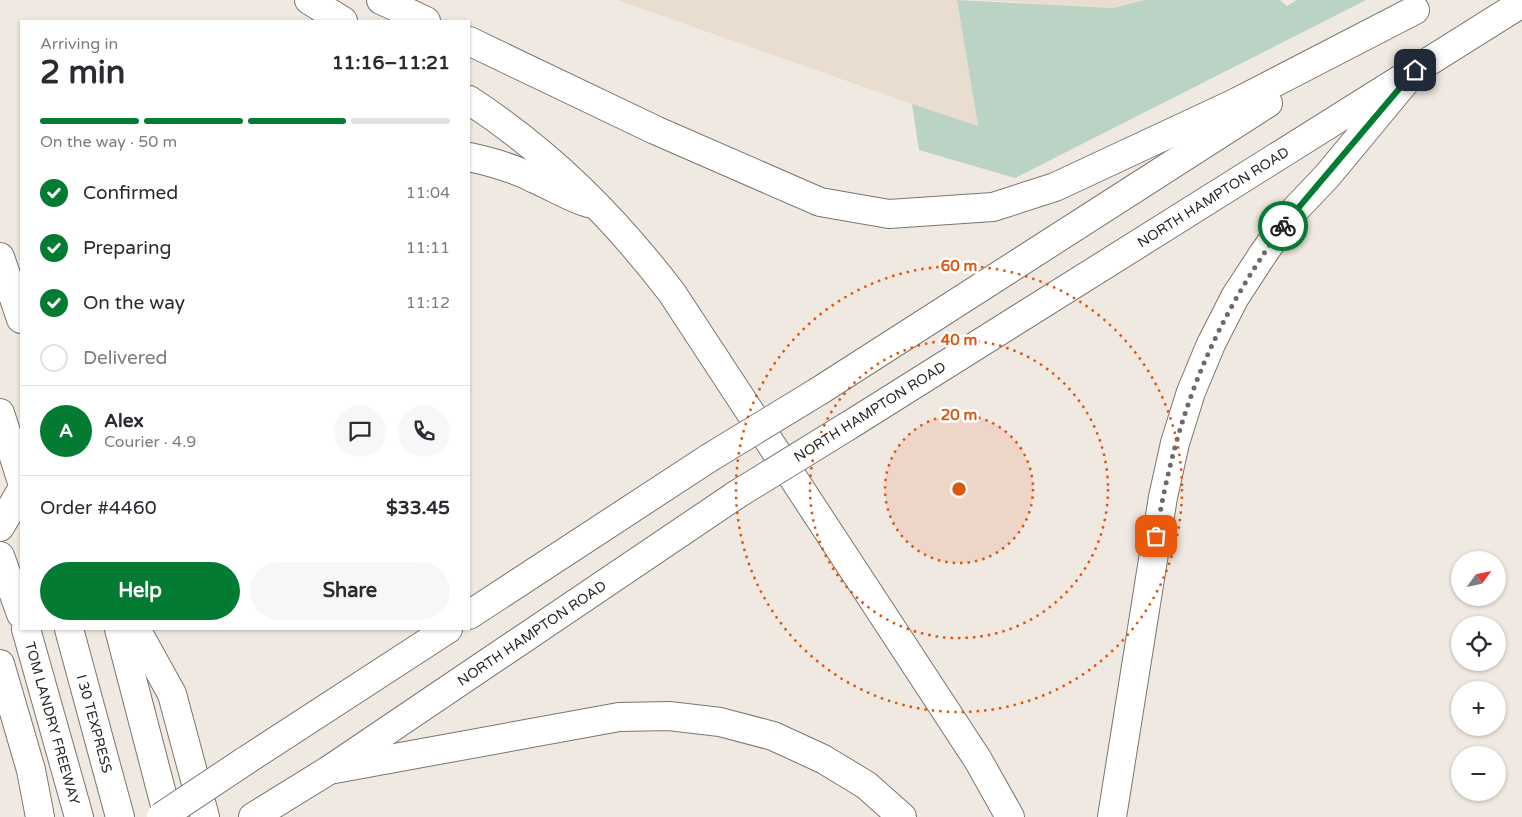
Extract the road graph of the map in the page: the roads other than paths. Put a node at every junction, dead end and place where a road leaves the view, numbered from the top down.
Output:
1 (309, 0) edge
2 (382, 0) edge
3 (1522, 3) edge
4 (1422, 5) edge
5 (341, 20) edge
6 (424, 20) edge
7 (470, 41) edge
8 (1415, 70) junction
9 (470, 101) edge
10 (470, 157) edge
11 (594, 204) junction
12 (0, 256) edge
13 (20, 316) edge
14 (0, 413) edge
15 (20, 475) edge
16 (20, 492) edge
17 (0, 527) edge
18 (0, 556) edge
19 (20, 611) edge
20 (470, 614) edge
21 (26, 630) edge
22 (69, 630) edge
23 (119, 630) edge
24 (137, 630) edge
25 (446, 630) edge
26 (0, 664) edge
27 (329, 770) junction
28 (40, 817) edge
29 (79, 817) edge
30 (120, 817) edge
31 (161, 817) edge
32 (168, 817) edge
33 (205, 817) edge
34 (253, 817) edge
35 (902, 817) edge
36 (1010, 817) edge
37 (1112, 817) edge

1 - 5 main road
2 - 6 main road
3 - 8 main road, NORTH HAMPTON ROAD
4 - 7 main road
4 - 20 main road, bridge
8 - 27 main road, NORTH HAMPTON ROAD, bridge
8 - 37 main road
9 - 11 main road
10 - 11 main road
11 - 36 main road
12 - 13 main road
14 - 15 main road
16 - 17 main road
18 - 19 main road
21 - 29 main road, TOM LANDRY FREEWAY
22 - 30 main road, I 30 TEXPRESS
23 - 32 main road
24 - 33 main road
25 - 31 main road, bridge
26 - 28 main road
27 - 34 main road, NORTH HAMPTON ROAD
27 - 35 main road

